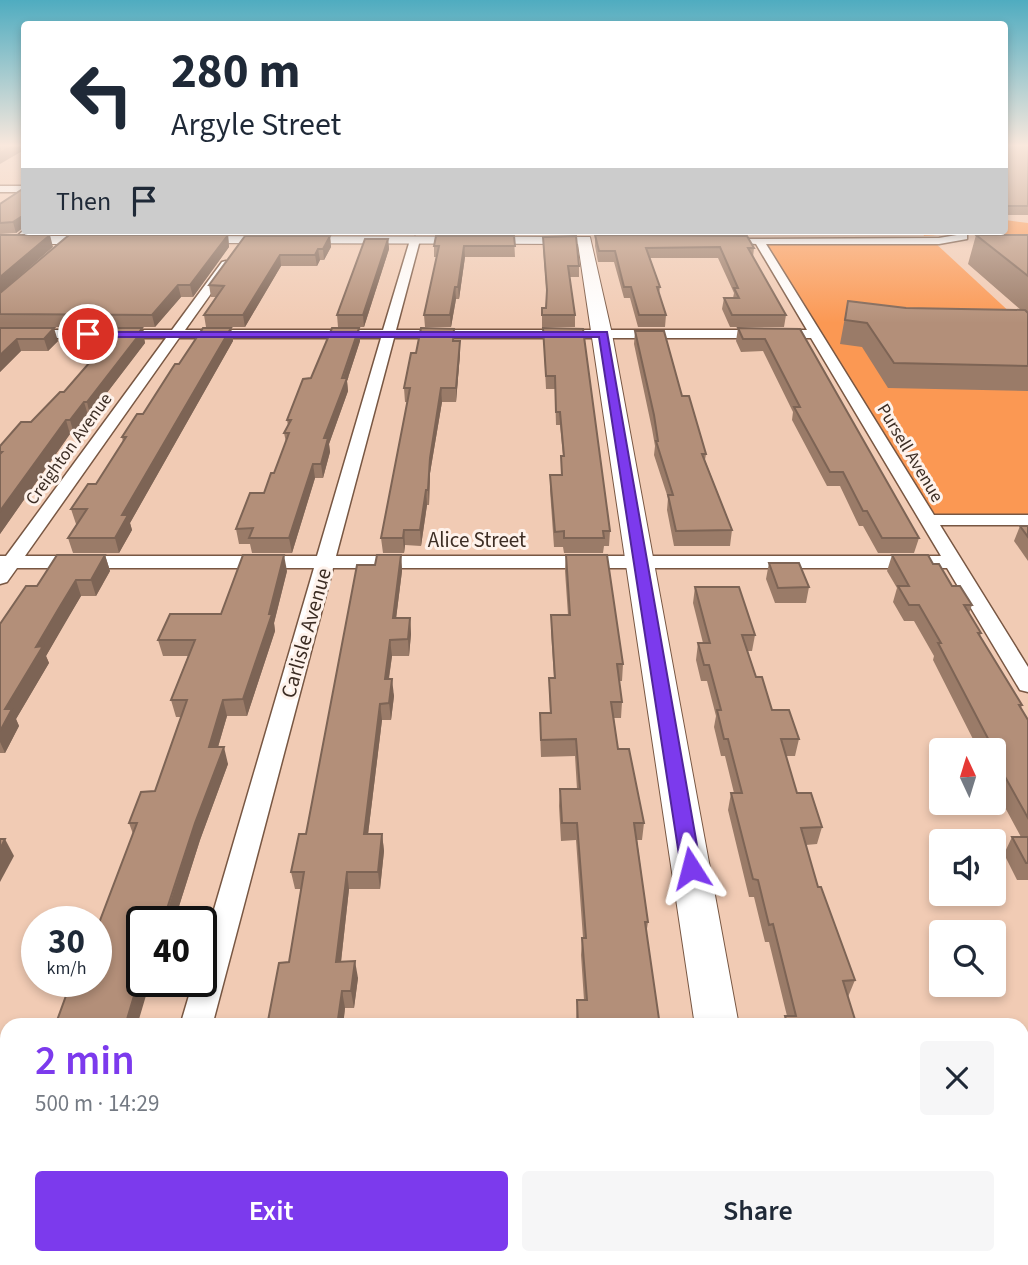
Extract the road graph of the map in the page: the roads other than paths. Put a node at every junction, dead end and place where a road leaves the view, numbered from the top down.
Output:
1 (24, 235) edge
2 (837, 235) edge
3 (212, 236) edge
4 (538, 236) edge
5 (963, 237) dead end
6 (0, 240) edge
7 (71, 240) junction
8 (126, 240) edge
9 (167, 240) edge
10 (243, 240) junction
11 (415, 240) junction
12 (733, 240) edge
13 (759, 240) junction
14 (841, 240) junction
15 (53, 256) edge
16 (0, 334) edge
17 (176, 334) junction
18 (388, 334) junction
19 (603, 334) junction
20 (816, 334) junction
21 (929, 520) junction
22 (1028, 520) edge
23 (639, 561) junction
24 (6, 562) edge
25 (325, 562) junction
26 (953, 562) junction
27 (0, 578) edge
28 (1028, 685) edge
29 (198, 1018) edge
30 (716, 1018) edge

1 - 6 street
1 - 7 street
2 - 14 street
3 - 9 street
3 - 10 street
4 - 11 street
4 - 19 street
5 - 14 street
7 - 8 street
7 - 15 street
10 - 11 street
10 - 17 street, Creighton Avenue
11 - 18 street, Carlisle Avenue
12 - 13 street
13 - 14 street
13 - 20 street, Pursell Avenue
16 - 17 street
17 - 18 street
17 - 24 street, Creighton Avenue
18 - 19 street
18 - 25 street, Carlisle Avenue
19 - 20 street
19 - 23 street
20 - 21 street, Pursell Avenue
21 - 22 street
21 - 26 street, Pursell Avenue
23 - 25 street, Alice Street
23 - 26 street, Alice Street
23 - 30 street
24 - 25 street, Alice Street
24 - 27 street, Creighton Avenue
25 - 29 street, Carlisle Avenue
26 - 28 street, Pursell Avenue

